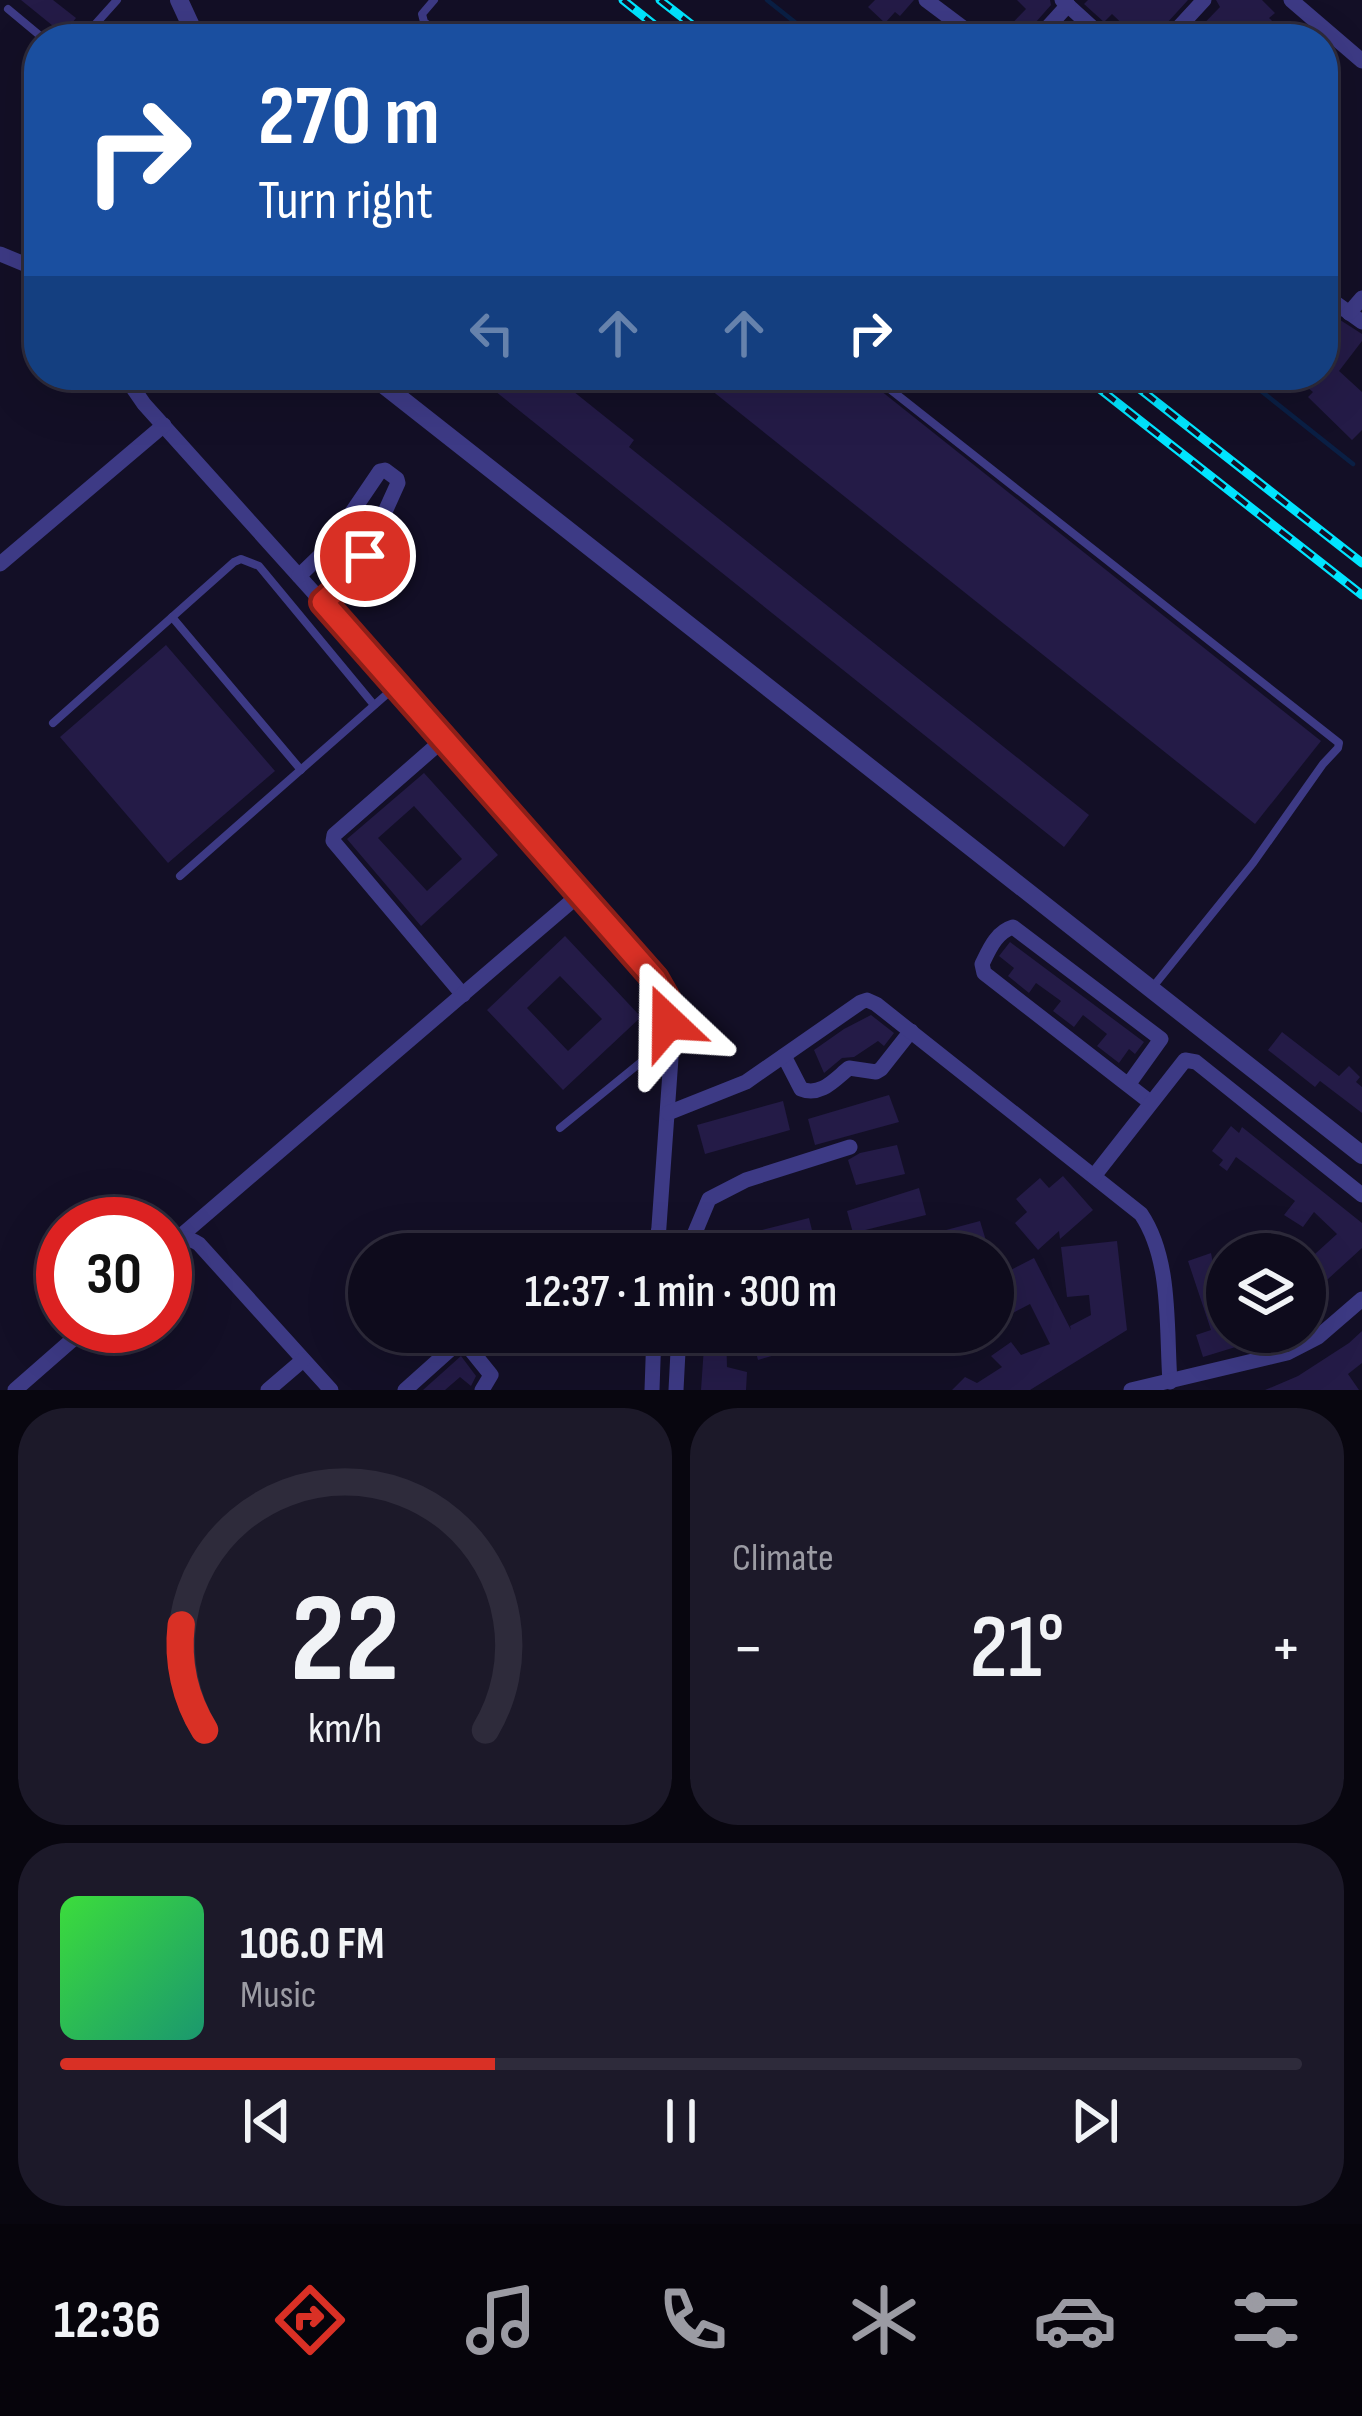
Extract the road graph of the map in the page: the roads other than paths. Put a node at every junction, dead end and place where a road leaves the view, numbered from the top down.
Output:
1 (117, 0) edge
2 (926, 0) edge
3 (1204, 0) edge
4 (1291, 0) edge
5 (1065, 3) edge
6 (8, 9) dead end
7 (26, 24) edge
8 (95, 24) edge
9 (958, 24) edge
10 (1089, 24) edge
11 (1182, 24) edge
12 (1319, 24) edge
13 (1338, 40) edge
14 (1362, 61) edge
15 (1362, 298) edge
16 (1356, 317) edge
17 (136, 390) edge
18 (390, 390) edge
19 (891, 390) edge
20 (164, 425) junction
21 (0, 564) edge
22 (299, 576) junction
23 (323, 602) junction
24 (172, 617) junction
25 (397, 686) junction
26 (374, 705) junction
27 (53, 724) dead end
28 (444, 739) junction
29 (301, 770) junction
30 (180, 876) dead end
31 (580, 894) junction
32 (1151, 989) junction
33 (463, 994) junction
34 (911, 1031) junction
35 (784, 1056) junction
36 (670, 1058) junction
37 (1128, 1085) junction
38 (1150, 1102) junction
39 (668, 1113) junction
40 (560, 1128) dead end
41 (850, 1148) dead end
42 (1362, 1155) edge
43 (1094, 1176) junction
44 (1362, 1195) edge
45 (192, 1226) edge
46 (658, 1232) edge
47 (695, 1233) edge
48 (192, 1239) edge
49 (1362, 1299) edge
50 (57, 1353) edge
51 (653, 1353) edge
52 (678, 1353) edge
53 (303, 1360) junction
54 (1170, 1382) junction
55 (652, 1388) edge
56 (676, 1388) edge
57 (15, 1390) edge
58 (268, 1390) edge
59 (331, 1390) edge
60 (405, 1390) edge
61 (482, 1390) edge
62 (1130, 1390) edge

1 - 8 lane
2 - 9 street
3 - 11 street
4 - 12 street
5 - 10 street
6 - 7 lane
13 - 14 street
15 - 16 street
17 - 20 street
18 - 32 street
19 - 32 lane
20 - 21 street
20 - 22 street
22 - 23 street
22 - 23 street
23 - 25 street
24 - 26 lane
24 - 27 lane
24 - 29 lane
25 - 26 lane
25 - 28 street
26 - 29 lane
28 - 31 street
28 - 33 street
29 - 30 lane
31 - 33 street
31 - 36 street
32 - 42 street
33 - 45 street
34 - 35 street
34 - 35 street
34 - 43 street
35 - 39 street
36 - 39 street
36 - 40 lane
37 - 37 street
37 - 38 street
38 - 43 street
38 - 44 street
39 - 46 street
41 - 47 street
43 - 54 street
48 - 53 street
49 - 54 street
50 - 57 street
51 - 55 street
52 - 56 street
53 - 58 street
53 - 59 street
54 - 62 street
55 - 56 street
60 - 61 street

